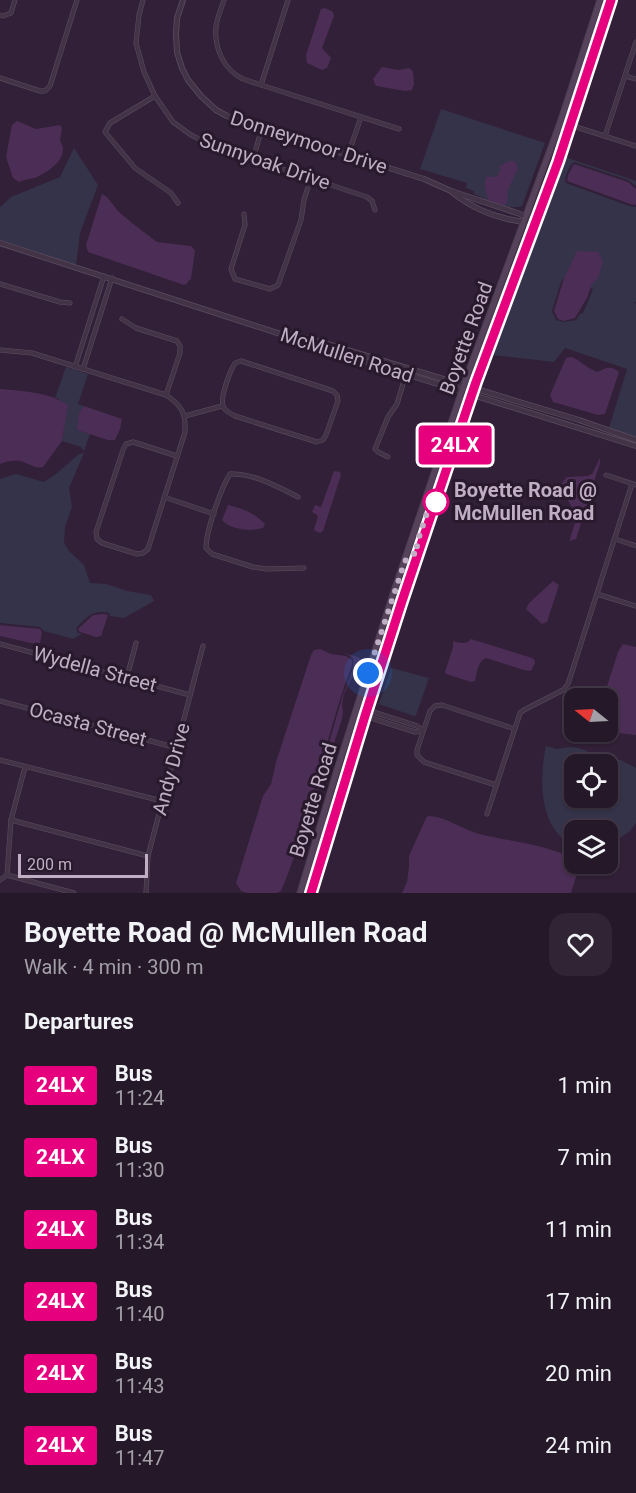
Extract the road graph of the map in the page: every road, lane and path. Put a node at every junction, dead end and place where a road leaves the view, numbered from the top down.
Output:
1 (15, 0) edge
2 (77, 0) edge
3 (143, 0) edge
4 (183, 0) edge
5 (224, 0) edge
6 (288, 0) edge
7 (600, 0) edge
8 (610, 0) edge
9 (0, 15) edge
10 (636, 42) edge
11 (625, 76) junction
12 (0, 78) edge
13 (636, 79) edge
14 (261, 85) junction
15 (154, 96) junction
16 (361, 117) junction
17 (570, 125) junction
18 (262, 128) junction
19 (399, 129) dead end
20 (604, 136) junction
21 (636, 146) edge
22 (348, 155) junction
23 (253, 159) junction
24 (311, 178) junction
25 (451, 191) junction
26 (178, 203) dead end
27 (375, 210) dead end
28 (244, 214) dead end
29 (526, 220) junction
30 (536, 223) junction
31 (0, 243) edge
32 (104, 276) junction
33 (112, 278) junction
34 (0, 284) edge
35 (70, 303) dead end
36 (122, 319) dead end
37 (310, 341) junction
38 (0, 350) edge
39 (75, 367) junction
40 (82, 369) junction
41 (406, 374) junction
42 (463, 389) junction
43 (473, 392) junction
44 (166, 396) junction
45 (222, 406) junction
46 (185, 416) junction
47 (636, 440) edge
48 (636, 446) edge
49 (177, 456) junction
50 (388, 457) dead end
51 (606, 475) dead end
52 (634, 484) edge
53 (427, 495) junction
54 (164, 497) junction
55 (298, 497) dead end
56 (214, 514) junction
57 (615, 538) junction
58 (636, 546) edge
59 (419, 550) junction
60 (405, 561) junction
61 (304, 567) dead end
62 (597, 594) junction
63 (636, 606) edge
64 (136, 643) dead end
65 (0, 644) edge
66 (203, 646) dead end
67 (375, 652) junction
68 (127, 677) junction
69 (190, 695) junction
70 (0, 701) edge
71 (366, 713) junction
72 (515, 729) junction
73 (423, 731) junction
74 (177, 748) junction
75 (0, 760) edge
76 (25, 767) junction
77 (496, 785) junction
78 (162, 801) junction
79 (487, 814) dead end
80 (323, 817) junction
81 (11, 820) junction
82 (148, 856) junction
83 (8, 875) junction
84 (0, 880) edge
85 (74, 893) edge
86 (146, 893) edge
87 (300, 893) edge
88 (306, 893) edge
89 (311, 893) edge

1 - 9 street
2 - 12 street
3 - 15 street, Sunnyoak Drive
4 - 18 street, Donneymoor Drive
5 - 14 street
6 - 14 street
7 - 29 main road, Boyette Road
8 - 17 main road, Boyette Road
10 - 11 street
11 - 13 street
11 - 20 street
14 - 16 street
15 - 23 street, Sunnyoak Drive
15 - 26 street
16 - 19 street
16 - 22 street
17 - 20 street
17 - 30 main road, Boyette Road
18 - 22 street, Donneymoor Drive
18 - 23 street
20 - 21 street
22 - 25 street, Donneymoor Drive
23 - 24 street, Sunnyoak Drive
24 - 27 street, Sunnyoak Drive
24 - 28 street
25 - 29 street, Donneymoor Drive
25 - 29 street, Donneymoor Drive
29 - 30 street, Donneymoor Drive
29 - 42 main road, Boyette Road
30 - 43 main road, Boyette Road
31 - 32 street, McMullen Road
32 - 33 street, McMullen Road
32 - 39 street
33 - 37 street, McMullen Road
33 - 40 street
34 - 35 street
36 - 44 street
37 - 41 street, McMullen Road
37 - 42 street, McMullen Road
38 - 39 street
39 - 40 street
40 - 44 street
41 - 42 street, McMullen Road
41 - 50 street
42 - 43 street, McMullen Road
42 - 53 main road, Boyette Road
43 - 47 street, McMullen Road
43 - 48 street, McMullen Road
43 - 59 main road, Boyette Road
44 - 46 street
45 - 45 street
45 - 46 street
46 - 49 street
49 - 54 street
49 - 54 street
51 - 52 street
52 - 57 street
53 - 59 main road
53 - 60 main road, Boyette Road
54 - 56 street
55 - 56 street
56 - 61 street
57 - 58 street
57 - 62 street
59 - 60 main road
59 - 71 main road, Boyette Road
60 - 67 main road, Boyette Road
62 - 63 street
62 - 72 street
64 - 68 street
65 - 68 street, Wydella Street
66 - 69 street, Andy Drive
67 - 71 main road
67 - 80 main road, Boyette Road
68 - 69 street, Wydella Street
69 - 74 street, Andy Drive
70 - 74 street, Ocasta Street
71 - 73 street
71 - 89 main road, Boyette Road
72 - 73 street
72 - 77 street
73 - 77 street
74 - 78 street, Andy Drive
75 - 76 street
76 - 78 street
76 - 81 street
77 - 79 street
78 - 82 street, Andy Drive
80 - 87 main road, Boyette Road
80 - 88 main road
81 - 82 street
81 - 83 street
82 - 86 street, Andy Drive
83 - 84 street
83 - 85 street

